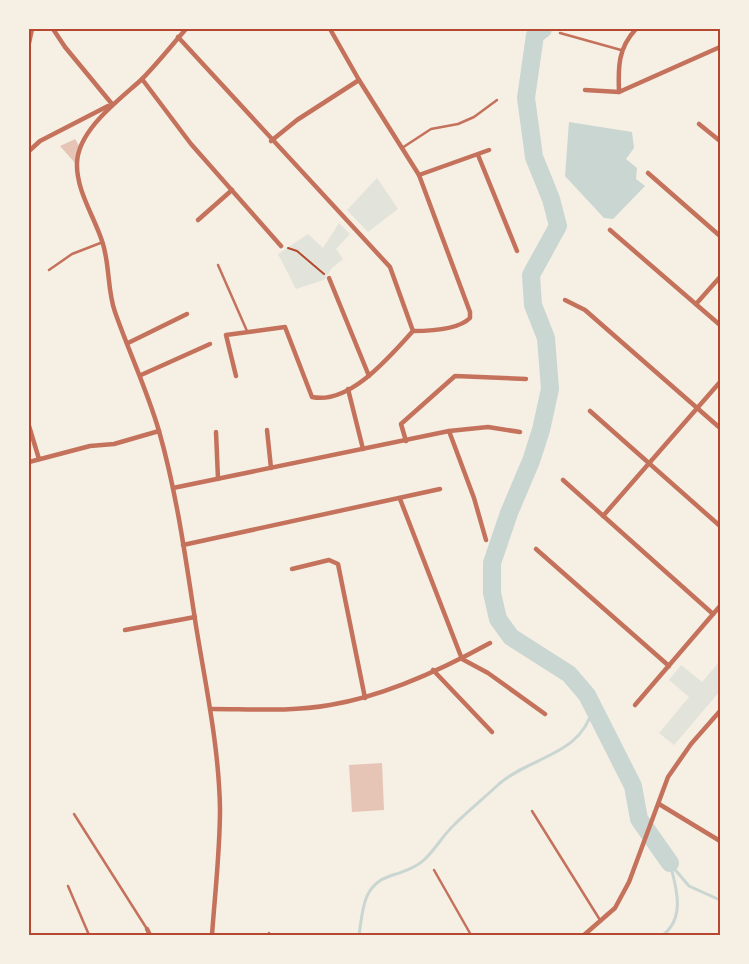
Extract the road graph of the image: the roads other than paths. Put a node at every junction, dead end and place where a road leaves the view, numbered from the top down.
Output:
1 (32, 29) edge
2 (53, 29) edge
3 (186, 29) edge
4 (330, 29) edge
5 (636, 29) edge
6 (560, 33) dead end
7 (178, 37) junction
8 (29, 43) edge
9 (720, 47) edge
10 (621, 50) junction
11 (142, 79) junction
12 (359, 80) junction
13 (585, 90) dead end
14 (619, 92) junction
15 (497, 100) dead end
16 (112, 104) junction
17 (699, 124) dead end
18 (271, 141) junction
19 (720, 141) edge
20 (402, 148) junction
21 (489, 150) dead end
22 (29, 151) edge
23 (478, 155) junction
24 (648, 174) dead end
25 (419, 175) junction
26 (232, 190) junction
27 (198, 220) dead end
28 (610, 230) dead end
29 (720, 236) edge
30 (102, 242) junction
31 (281, 246) road end
32 (517, 251) dead end
33 (218, 265) dead end
34 (49, 270) dead end
35 (720, 277) edge
36 (329, 278) road end
37 (565, 300) dead end
38 (696, 304) junction
39 (187, 314) dead end
40 (720, 325) edge
41 (413, 331) junction
42 (247, 332) junction
43 (128, 343) junction
44 (210, 344) dead end
45 (141, 374) junction
46 (236, 376) dead end
47 (369, 376) junction
48 (526, 379) dead end
49 (720, 382) edge
50 (348, 389) junction
51 (698, 407) junction
52 (590, 411) dead end
53 (29, 426) edge
54 (720, 428) edge
55 (267, 430) dead end
56 (159, 431) junction
57 (449, 431) junction
58 (216, 432) dead end
59 (520, 432) dead end
60 (406, 441) junction
61 (363, 449) junction
62 (39, 459) junction
63 (29, 462) edge
64 (649, 463) junction
65 (271, 468) junction
66 (218, 479) junction
67 (563, 480) dead end
68 (173, 488) junction
69 (440, 489) dead end
70 (400, 499) junction
71 (603, 516) junction
72 (720, 526) edge
73 (486, 540) dead end
74 (183, 545) junction
75 (536, 549) dead end
76 (292, 569) dead end
77 (720, 606) edge
78 (713, 614) junction
79 (195, 617) junction
80 (125, 630) dead end
81 (490, 643) dead end
82 (462, 658) junction
83 (669, 666) junction
84 (433, 670) junction
85 (365, 698) junction
86 (635, 705) dead end
87 (211, 709) junction
88 (720, 712) edge
89 (545, 714) dead end
90 (492, 732) dead end
91 (659, 804) junction
92 (532, 811) dead end
93 (74, 814) dead end
94 (720, 841) edge
95 (434, 870) dead end
96 (68, 886) dead end
97 (601, 922) junction
98 (147, 929) joint
99 (89, 935) edge
100 (150, 935) edge
101 (212, 935) edge
102 (471, 935) edge
103 (584, 935) edge

1 - 8 street
2 - 16 street
3 - 7 street
4 - 12 street
5 - 10 street
6 - 10 lane
7 - 11 street
7 - 18 street
9 - 14 street
10 - 14 street
11 - 16 street
11 - 26 street
12 - 18 street
12 - 20 street
13 - 14 street
15 - 20 lane
16 - 22 street
16 - 30 street
17 - 19 street
18 - 41 street
20 - 25 street
21 - 23 street
23 - 25 street
23 - 32 street
24 - 29 street
25 - 41 street
26 - 27 street
26 - 31 street
28 - 38 street
30 - 34 lane
30 - 43 street
33 - 42 lane
35 - 38 street
36 - 47 street
37 - 51 street
38 - 40 street
39 - 43 street
41 - 47 street
42 - 46 street
42 - 50 street
43 - 45 street
44 - 45 street
45 - 56 street
47 - 50 street
48 - 60 street
49 - 51 street
50 - 61 street
51 - 54 street
51 - 64 street
52 - 64 street
53 - 62 street
55 - 65 street
56 - 62 street
56 - 68 street
57 - 59 street
57 - 60 street
57 - 73 street
58 - 66 street
60 - 61 street
61 - 65 street
62 - 63 street
64 - 71 street
64 - 72 street
65 - 66 street
66 - 68 street
67 - 71 street
68 - 74 street
69 - 70 street
70 - 74 street
70 - 82 street
71 - 78 street
74 - 79 street
75 - 83 street
76 - 85 street
77 - 78 street
78 - 83 street
79 - 80 street
79 - 87 street
81 - 82 street
82 - 84 street
82 - 89 street
83 - 86 street
84 - 85 street
84 - 90 street
85 - 87 street
87 - 101 street
88 - 91 street
91 - 94 street
91 - 97 street
92 - 97 lane
93 - 98 lane
95 - 102 lane
96 - 99 lane
97 - 103 street
98 - 100 street

